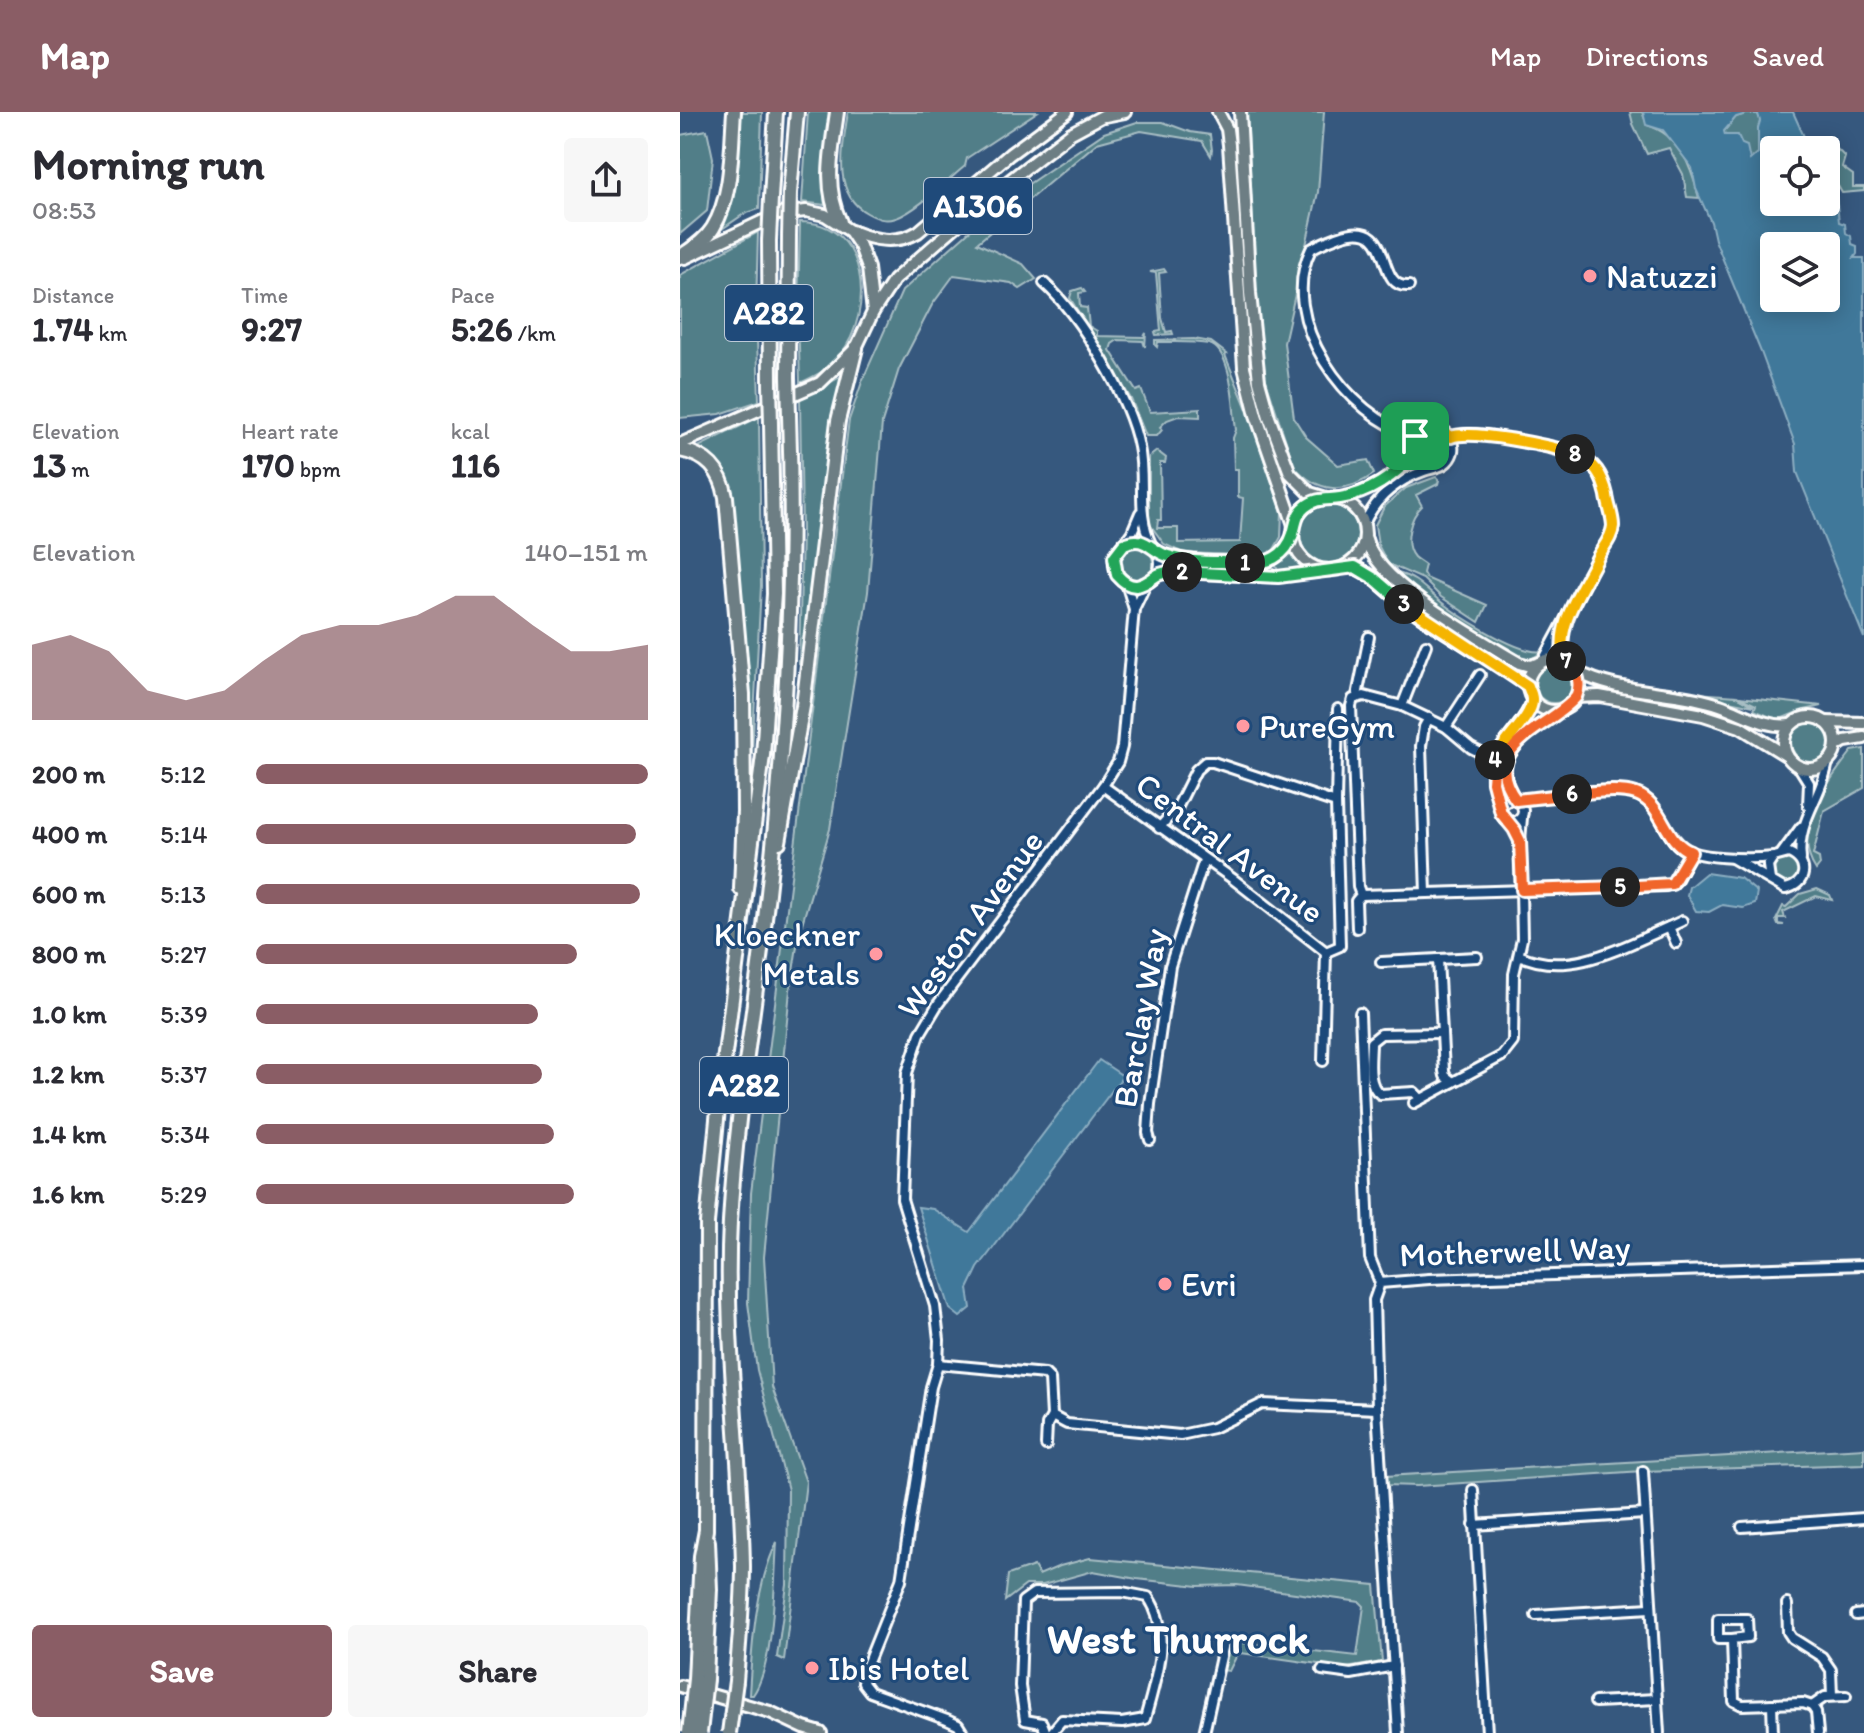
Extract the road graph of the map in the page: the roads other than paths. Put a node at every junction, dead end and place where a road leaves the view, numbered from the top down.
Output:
1 (734, 112) edge
2 (776, 112) edge
3 (797, 112) edge
4 (837, 112) edge
5 (1067, 112) edge
6 (1110, 112) edge
7 (1125, 112) edge
8 (1208, 112) edge
9 (1218, 112) edge
10 (1240, 112) edge
11 (1099, 118) junction
12 (1229, 145) junction
13 (845, 226) junction
14 (680, 259) edge
15 (1044, 283) dead end
16 (1409, 286) dead end
17 (873, 312) junction
18 (856, 348) junction
19 (1415, 436) junction
20 (1451, 437) junction
21 (680, 444) edge
22 (680, 450) edge
23 (1413, 454) junction
24 (1432, 468) junction
25 (1332, 498) junction
26 (1141, 508) junction
27 (1364, 524) junction
28 (1293, 530) junction
29 (1365, 537) junction
30 (1124, 544) junction
31 (1151, 544) junction
32 (1158, 552) junction
33 (1346, 566) junction
34 (1329, 570) junction
35 (1157, 575) junction
36 (1126, 583) junction
37 (1146, 584) junction
38 (1134, 609) junction
39 (1565, 620) junction
40 (1369, 637) dead end
41 (1426, 645) dead end
42 (1541, 662) junction
43 (1566, 662) junction
44 (1576, 671) junction
45 (1480, 675) dead end
46 (1528, 686) junction
47 (1357, 696) junction
48 (1576, 697) junction
49 (1533, 699) junction
50 (1402, 706) junction
51 (1565, 708) junction
52 (1338, 709) dead end
53 (1429, 718) junction
54 (1825, 722) junction
55 (1864, 723) edge
56 (1790, 725) junction
57 (1446, 727) junction
58 (1864, 738) edge
59 (1836, 746) junction
60 (1787, 756) junction
61 (1495, 760) junction
62 (1828, 761) junction
63 (1799, 767) junction
64 (1103, 786) junction
65 (1550, 796) junction
66 (1516, 800) junction
67 (1336, 803) junction
68 (1501, 810) junction
69 (1523, 814) junction
70 (1807, 815) junction
71 (1506, 821) junction
72 (1159, 828) junction
73 (1520, 841) junction
74 (1691, 852) junction
75 (1778, 855) junction
76 (1727, 856) junction
77 (1204, 860) junction
78 (1801, 860) junction
79 (1770, 880) junction
80 (768, 890) junction
81 (1522, 890) junction
82 (1426, 893) junction
83 (1361, 895) junction
84 (1682, 921) dead end
85 (741, 927) junction
86 (1669, 927) junction
87 (1357, 928) dead end
88 (1676, 943) dead end
89 (1326, 952) junction
90 (1519, 955) junction
91 (1477, 957) dead end
92 (1438, 959) junction
93 (1381, 962) dead end
94 (1360, 1013) dead end
95 (1442, 1033) junction
96 (1323, 1061) dead end
97 (1453, 1082) junction
98 (1150, 1140) dead end
99 (1864, 1265) edge
100 (1380, 1283) junction
101 (938, 1364) junction
102 (1377, 1409) junction
103 (1052, 1416) junction
104 (1046, 1445) dead end
105 (1643, 1471) dead end
106 (1473, 1490) dead end
107 (1645, 1514) junction
108 (1864, 1518) edge
109 (1474, 1525) junction
110 (1742, 1527) dead end
111 (1787, 1604) dead end
112 (1650, 1608) junction
113 (1536, 1615) dead end
114 (1732, 1639) dead end
115 (1224, 1643) dead end
116 (1394, 1666) junction
117 (1322, 1670) dead end
118 (701, 1679) junction
119 (680, 1686) edge
120 (1832, 1696) junction
121 (1846, 1696) dead end
122 (1657, 1699) junction
123 (1595, 1702) dead end
124 (1772, 1704) junction
125 (1812, 1706) junction
126 (805, 1731) edge
127 (689, 1733) edge
128 (700, 1733) edge
129 (729, 1733) edge
130 (821, 1733) edge
131 (963, 1733) edge
132 (1048, 1733) edge
133 (1204, 1733) edge
134 (1398, 1733) edge
135 (1487, 1733) edge
136 (1659, 1733) edge
137 (1773, 1733) edge
138 (1818, 1733) edge

1 - 14 highway
2 - 85 highway, A282, bridge
3 - 80 highway, A282, bridge
4 - 13 highway
5 - 13 main road, A1306
6 - 11 main road, A1306
7 - 11 main road
8 - 12 main road
9 - 12 main road
10 - 25 main road
11 - 17 main road, A1306
12 - 28 main road
13 - 14 main road
13 - 17 main road
15 - 26 street
16 - 19 street
17 - 18 main road
18 - 21 main road
18 - 80 highway
19 - 20 street
19 - 23 street
20 - 24 street
20 - 39 street
22 - 85 highway
23 - 24 street
23 - 25 street
24 - 27 street
25 - 27 main road
25 - 28 main road
26 - 30 street
26 - 31 street
27 - 29 main road
28 - 32 street
28 - 34 main road
29 - 33 main road
29 - 42 main road
30 - 31 street
30 - 36 street
31 - 32 street
32 - 35 street
33 - 34 main road
33 - 46 main road
34 - 35 street
35 - 37 street
36 - 37 street
36 - 38 street, Weston Avenue
37 - 38 street, Weston Avenue
38 - 64 street, Weston Avenue
39 - 42 street
39 - 43 street
40 - 47 street
41 - 50 street
42 - 43 main road
42 - 46 main road
43 - 44 main road
44 - 48 main road
44 - 56 main road
45 - 57 street
46 - 49 main road
47 - 50 street
47 - 83 street
48 - 51 main road
48 - 60 main road
49 - 51 main road
49 - 61 street
50 - 53 street
51 - 66 street
52 - 67 street
53 - 57 street
53 - 82 street
54 - 55 main road
54 - 56 main road
54 - 59 main road
56 - 60 main road
57 - 61 street
58 - 59 main road
59 - 62 main road
60 - 63 main road
61 - 68 street
62 - 63 main road
62 - 70 street
63 - 70 street
64 - 72 street, Central Avenue
64 - 101 street, Weston Avenue
65 - 66 street
65 - 69 street
65 - 74 street
66 - 68 street
66 - 69 street
67 - 72 street
67 - 89 street
68 - 71 street
69 - 71 street
69 - 73 street
70 - 75 street
70 - 78 street
71 - 73 street
72 - 77 street, Central Avenue
73 - 81 street
74 - 76 street
74 - 81 street
75 - 76 street
75 - 78 street
75 - 79 street
76 - 79 street
77 - 89 street, Central Avenue
77 - 98 street, Barclay Way
78 - 79 street
80 - 129 highway, A282, bridge
81 - 82 street
81 - 90 street
82 - 83 street
83 - 87 street
84 - 86 street
85 - 118 highway, A282
86 - 88 street
86 - 90 street
89 - 96 street
90 - 97 street
91 - 92 street
92 - 93 street
92 - 95 street
94 - 100 street
95 - 97 street
95 - 97 street
99 - 100 street, Motherwell Way
100 - 102 street, Motherwell Way
101 - 103 street
101 - 131 street, Weston Avenue
102 - 103 street
102 - 116 street, Motherwell Way
103 - 104 street
105 - 107 street
106 - 109 street
107 - 109 street
107 - 112 street
108 - 110 street
109 - 135 street
111 - 120 street
112 - 113 street
112 - 122 street
114 - 124 street
115 - 133 street
116 - 117 street
116 - 134 street, Motherwell Way
118 - 127 highway, A282, bridge
118 - 128 highway, A282, bridge
119 - 126 main road
120 - 121 street
120 - 125 street
122 - 123 street
122 - 136 street
124 - 125 street
124 - 137 street
125 - 138 street
126 - 130 main road
132 - 132 street

